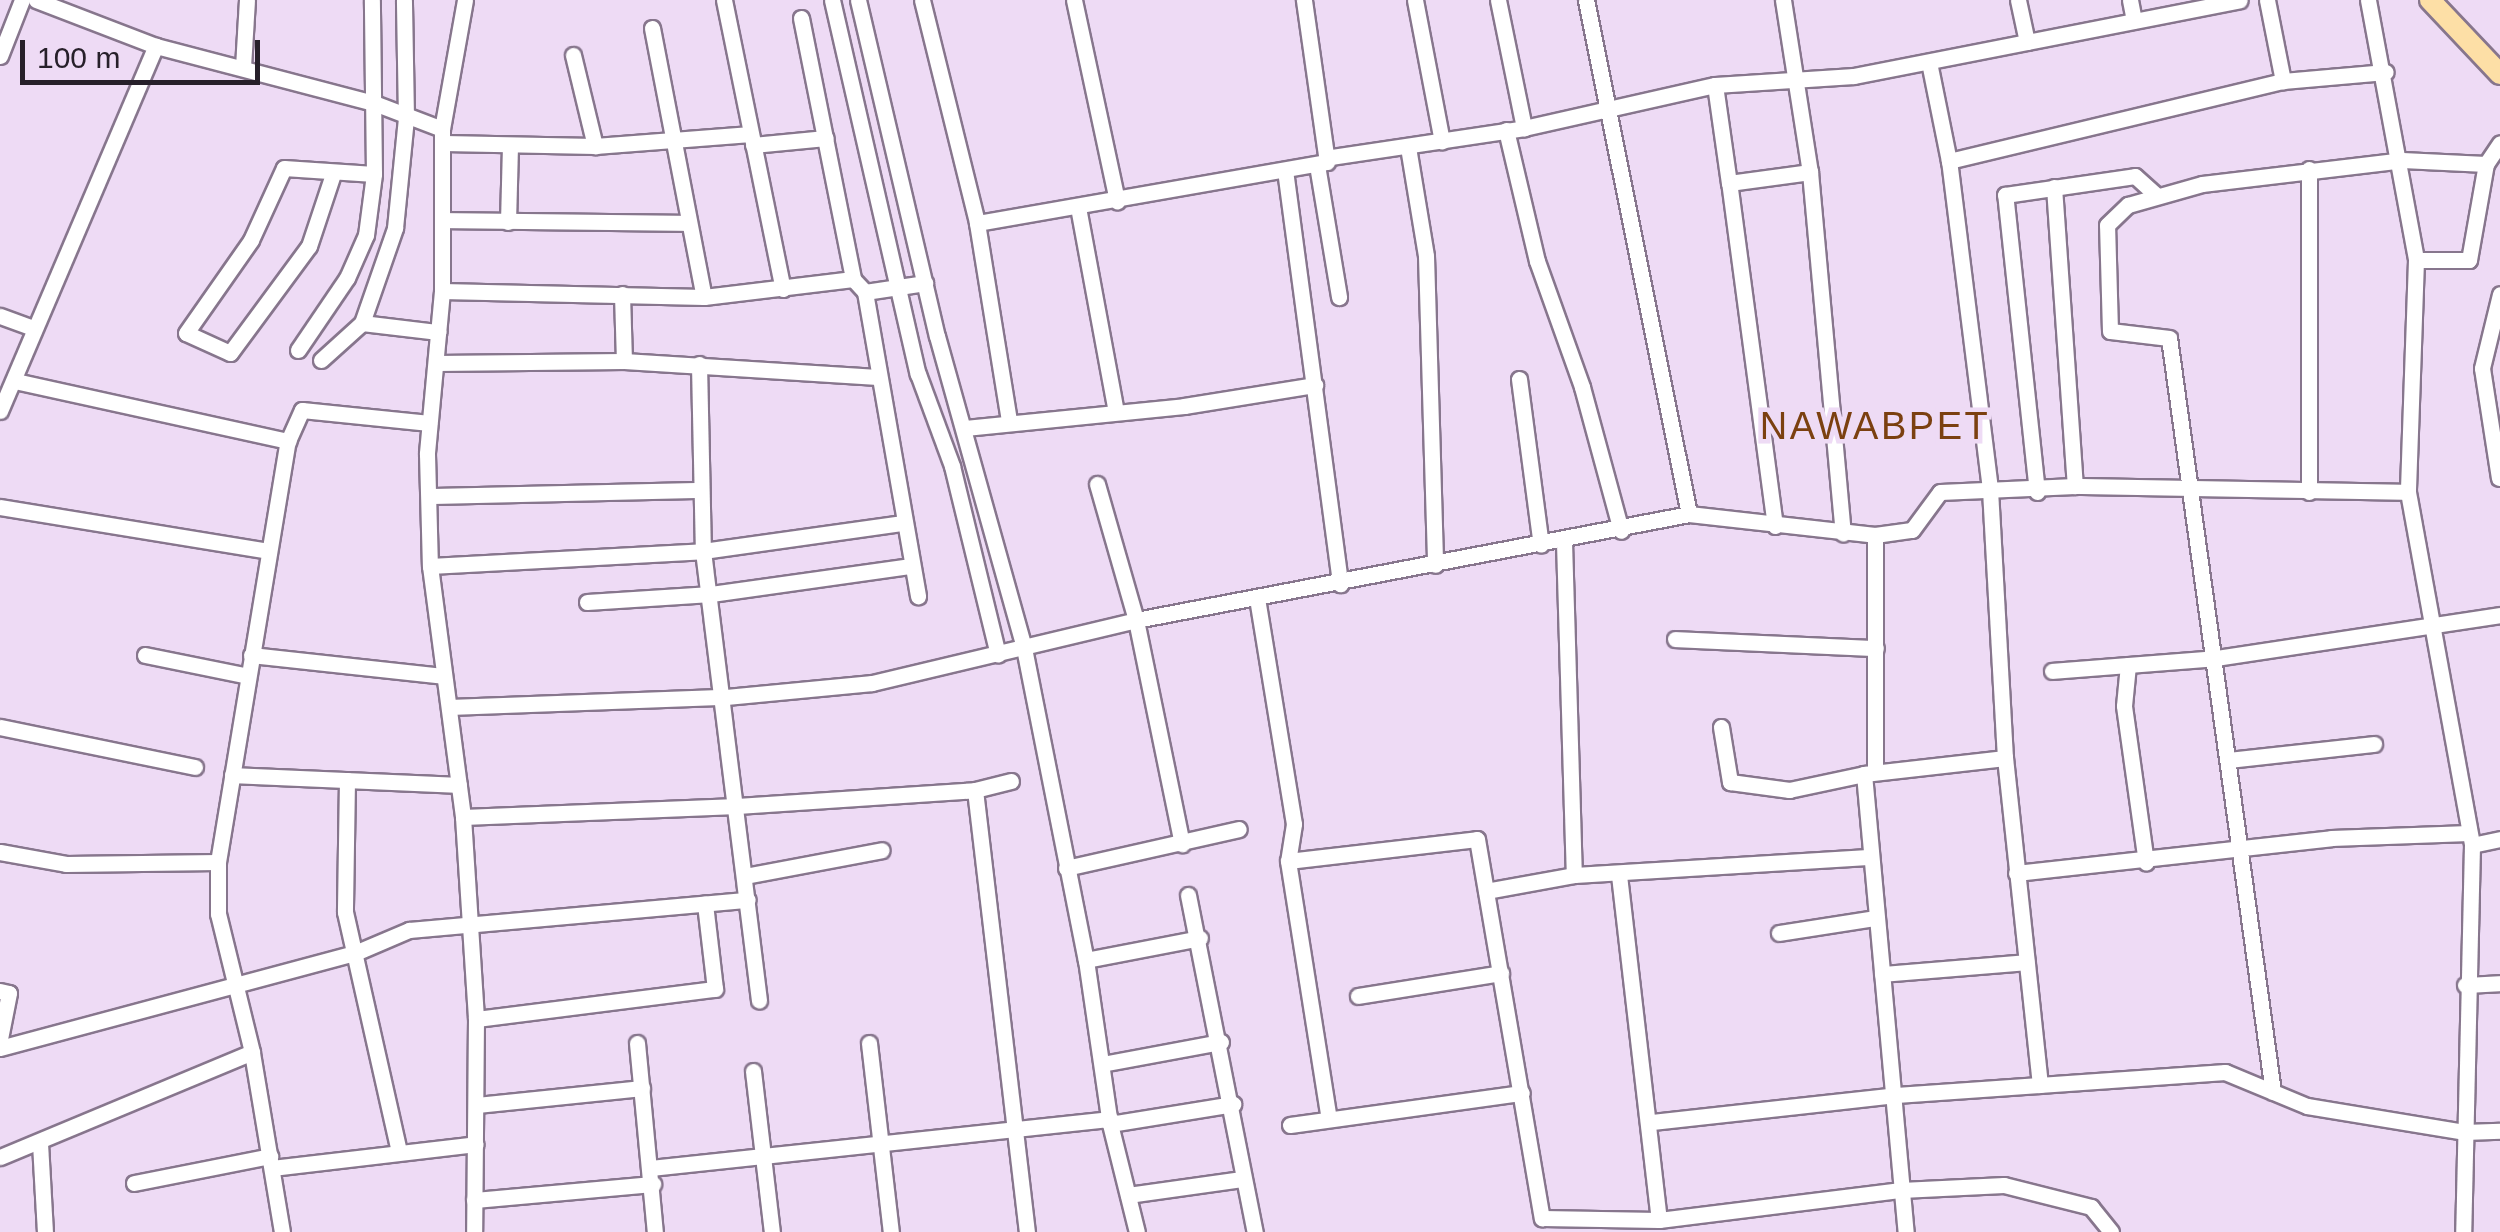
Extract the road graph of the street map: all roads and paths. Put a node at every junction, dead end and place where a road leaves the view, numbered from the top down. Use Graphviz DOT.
graph roads {
  1 [pos="22,0"];
  2 [pos="36,0"];
  3 [pos="247,0"];
  4 [pos="372,0"];
  5 [pos="404,0"];
  6 [pos="464,0"];
  7 [pos="724,0"];
  8 [pos="832,0"];
  9 [pos="858,0"];
  10 [pos="922,0"];
  11 [pos="1074,0"];
  12 [pos="1304,0"];
  13 [pos="1415,0"];
  14 [pos="1498,0"];
  15 [pos="1586,0"];
  16 [pos="1783,0"];
  17 [pos="2018,0"];
  18 [pos="2130,0"];
  19 [pos="2240,0"];
  20 [pos="2267,0"];
  21 [pos="2368,0"];
  22 [pos="2430,0"];
  23 [pos="800,18"];
  24 [pos="2134,21"];
  25 [pos="652,28"];
  26 [pos="2027,42"];
  27 [pos="156,46"];
  28 [pos="0,56"];
  29 [pos="573,56"];
  30 [pos="1928,62"];
  31 [pos="243,66"];
  32 [pos="2386,72"];
  33 [pos="2500,74"];
  34 [pos="2283,81"];
  35 [pos="1798,83"];
  36 [pos="1715,85"];
  37 [pos="374,102"];
  38 [pos="1611,104"];
  39 [pos="406,118"];
  40 [pos="1524,128"];
  41 [pos="1506,130"];
  42 [pos="444,136"];
  43 [pos="826,138"];
  44 [pos="752,140"];
  45 [pos="1442,140"];
  46 [pos="675,142"];
  47 [pos="2500,143"];
  48 [pos="595,146"];
  49 [pos="510,147"];
  50 [pos="1408,147"];
  51 [pos="2402,160"];
  52 [pos="1324,161"];
  53 [pos="1949,161"];
  54 [pos="2486,164"];
  55 [pos="1284,170"];
  56 [pos="2310,170"];
  57 [pos="1810,172"];
  58 [pos="333,174"];
  59 [pos="374,174"];
  60 [pos="1729,182"];
  61 [pos="2054,187"];
  62 [pos="2155,194"];
  63 [pos="1117,201"];
  64 [pos="1078,207"];
  65 [pos="444,220"];
  66 [pos="508,222"];
  67 [pos="690,223"];
  68 [pos="976,223"];
  69 [pos="2416,260"];
  70 [pos="924,283"];
  71 [pos="859,285"];
  72 [pos="897,286"];
  73 [pos="783,289"];
  74 [pos="442,290"];
  75 [pos="622,294"];
  76 [pos="2500,294"];
  77 [pos="704,297"];
  78 [pos="1339,297"];
  79 [pos="0,316"];
  80 [pos="362,322"];
  81 [pos="33,328"];
  82 [pos="438,332"];
  83 [pos="298,350"];
  84 [pos="322,360"];
  85 [pos="624,361"];
  86 [pos="436,363"];
  87 [pos="700,364"];
  88 [pos="877,377"];
  89 [pos="1519,379"];
  90 [pos="14,381"];
  91 [pos="1315,385"];
  92 [pos="0,411"];
  93 [pos="1116,412"];
  94 [pos="1009,420"];
  95 [pos="428,423"];
  96 [pos="965,428"];
  97 [pos="288,441"];
  98 [pos="2498,478"];
  99 [pos="1097,484"];
  100 [pos="2076,486"];
  101 [pos="1990,488"];
  102 [pos="2192,489"];
  103 [pos="699,490"];
  104 [pos="2037,492"];
  105 [pos="2308,492"];
  106 [pos="2408,492"];
  107 [pos="428,496"];
  108 [pos="0,507"];
  109 [pos="1688,514"];
  110 [pos="902,523"];
  111 [pos="1776,526"];
  112 [pos="1621,531"];
  113 [pos="1843,533"];
  114 [pos="1876,536"];
  115 [pos="1564,542"];
  116 [pos="1540,545"];
  117 [pos="268,551"];
  118 [pos="703,551"];
  119 [pos="1435,565"];
  120 [pos="430,566"];
  121 [pos="912,566"];
  122 [pos="1340,584"];
  123 [pos="711,594"];
  124 [pos="918,596"];
  125 [pos="1258,598"];
  126 [pos="587,602"];
  127 [pos="2500,615"];
  128 [pos="1136,620"];
  129 [pos="2434,629"];
  130 [pos="1676,640"];
  131 [pos="1024,648"];
  132 [pos="1876,648"];
  133 [pos="998,654"];
  134 [pos="145,655"];
  135 [pos="251,655"];
  136 [pos="2216,658"];
  137 [pos="2128,665"];
  138 [pos="2052,671"];
  139 [pos="248,676"];
  140 [pos="443,676"];
  141 [pos="726,697"];
  142 [pos="449,708"];
  143 [pos="0,727"];
  144 [pos="1720,727"];
  145 [pos="2374,744"];
  146 [pos="2005,758"];
  147 [pos="2229,760"];
  148 [pos="195,767"];
  149 [pos="1870,773"];
  150 [pos="232,774"];
  151 [pos="347,780"];
  152 [pos="1011,781"];
  153 [pos="459,785"];
  154 [pos="975,790"];
  155 [pos="736,806"];
  156 [pos="463,817"];
  157 [pos="1239,830"];
  158 [pos="2470,839"];
  159 [pos="2500,839"];
  160 [pos="1182,844"];
  161 [pos="2239,848"];
  162 [pos="882,850"];
  163 [pos="0,852"];
  164 [pos="1868,856"];
  165 [pos="1288,861"];
  166 [pos="218,862"];
  167 [pos="2146,862"];
  168 [pos="1066,868"];
  169 [pos="1574,874"];
  170 [pos="1619,874"];
  171 [pos="2016,874"];
  172 [pos="745,876"];
  173 [pos="1486,891"];
  174 [pos="1188,895"];
  175 [pos="748,900"];
  176 [pos="705,904"];
  177 [pos="1875,918"];
  178 [pos="466,926"];
  179 [pos="1778,933"];
  180 [pos="1200,938"];
  181 [pos="355,954"];
  182 [pos="1086,960"];
  183 [pos="2026,962"];
  184 [pos="1500,973"];
  185 [pos="1882,974"];
  186 [pos="234,981"];
  187 [pos="2500,982"];
  188 [pos="2466,985"];
  189 [pos="0,991"];
  190 [pos="1358,996"];
  191 [pos="759,1001"];
  192 [pos="476,1019"];
  193 [pos="0,1039"];
  194 [pos="1221,1042"];
  195 [pos="637,1043"];
  196 [pos="869,1043"];
  197 [pos="0,1048"];
  198 [pos="252,1052"];
  199 [pos="1102,1064"];
  200 [pos="753,1071"];
  201 [pos="2040,1085"];
  202 [pos="642,1088"];
  203 [pos="2273,1092"];
  204 [pos="1522,1093"];
  205 [pos="1896,1095"];
  206 [pos="1232,1104"];
  207 [pos="477,1105"];
  208 [pos="1329,1119"];
  209 [pos="1110,1122"];
  210 [pos="1652,1122"];
  211 [pos="1290,1125"];
  212 [pos="1018,1128"];
  213 [pos="2500,1131"];
  214 [pos="2464,1132"];
  215 [pos="40,1143"];
  216 [pos="476,1144"];
  217 [pos="884,1144"];
  218 [pos="399,1152"];
  219 [pos="0,1156"];
  220 [pos="762,1160"];
  221 [pos="270,1162"];
  222 [pos="652,1176"];
  223 [pos="1242,1178"];
  224 [pos="134,1183"];
  225 [pos="1902,1190"];
  226 [pos="1128,1196"];
  227 [pos="474,1200"];
  228 [pos="1659,1220"];
  229 [pos="45,1232"];
  230 [pos="282,1232"];
  231 [pos="474,1232"];
  232 [pos="656,1232"];
  233 [pos="772,1232"];
  234 [pos="891,1232"];
  235 [pos="1027,1232"];
  236 [pos="1137,1232"];
  237 [pos="1255,1232"];
  238 [pos="1906,1232"];
  239 [pos="2110,1232"];
  240 [pos="2463,1232"];
  1 -- 28 [label="street"];
  2 -- 27 [label="street"];
  3 -- 31 [label="street"];
  4 -- 37 [label="street"];
  5 -- 39 [label="street"];
  6 -- 42 [label="street"];
  7 -- 44 [label="street"];
  8 -- 72 [label="street"];
  9 -- 70 [label="street"];
  10 -- 68 [label="street"];
  11 -- 63 [label="street"];
  12 -- 52 [label="street"];
  13 -- 45 [label="street"];
  14 -- 40 [label="street"];
  15 -- 38 [label="street"];
  16 -- 35 [label="street"];
  17 -- 26 [label="street"];
  18 -- 24 [label="street"];
  19 -- 24 [label="street"];
  20 -- 34 [label="street"];
  21 -- 32 [label="street"];
  22 -- 33 [label="main road"];
  23 -- 43 [label="street"];
  24 -- 26 [label="street"];
  25 -- 46 [label="street"];
  26 -- 30 [label="street"];
  27 -- 31 [label="street"];
  27 -- 81 [label="street"];
  29 -- 48 [label="street"];
  30 -- 35 [label="street"];
  30 -- 53 [label="street"];
  31 -- 37 [label="street"];
  32 -- 34 [label="street"];
  32 -- 51 [label="street"];
  34 -- 53 [label="street"];
  35 -- 36 [label="street"];
  35 -- 57 [label="street"];
  36 -- 38 [label="street"];
  36 -- 60 [label="street"];
  37 -- 39 [label="street"];
  37 -- 59 [label="street"];
  38 -- 40 [label="street"];
  38 -- 109 [label="street"];
  39 -- 42 [label="street"];
  39 -- 80 [label="street"];
  40 -- 41 [label="street"];
  41 -- 45 [label="street"];
  41 -- 112 [label="street"];
  42 -- 49 [label="street"];
  42 -- 65 [label="street"];
  43 -- 44 [label="street"];
  43 -- 71 [label="street"];
  44 -- 46 [label="street"];
  44 -- 73 [label="street"];
  45 -- 50 [label="street"];
  46 -- 48 [label="street"];
  46 -- 67 [label="street"];
  47 -- 54 [label="street"];
  48 -- 49 [label="street"];
  49 -- 66 [label="street"];
  50 -- 52 [label="street"];
  50 -- 119 [label="street"];
  51 -- 54 [label="street"];
  51 -- 56 [label="street"];
  51 -- 69 [label="street"];
  52 -- 55 [label="street"];
  52 -- 78 [label="street"];
  53 -- 101 [label="street"];
  54 -- 69 [label="street"];
  55 -- 63 [label="street"];
  55 -- 91 [label="street"];
  56 -- 62 [label="street"];
  56 -- 105 [label="street"];
  57 -- 60 [label="street"];
  57 -- 113 [label="street"];
  58 -- 58 [label="street"];
  58 -- 59 [label="street"];
  59 -- 83 [label="street"];
  60 -- 111 [label="street"];
  61 -- 62 [label="street"];
  61 -- 100 [label="street"];
  61 -- 104 [label="street"];
  62 -- 102 [label="street"];
  63 -- 64 [label="street"];
  64 -- 68 [label="street"];
  64 -- 93 [label="street"];
  65 -- 66 [label="street"];
  65 -- 74 [label="street"];
  66 -- 67 [label="street"];
  67 -- 77 [label="street"];
  68 -- 94 [label="street"];
  69 -- 106 [label="street"];
  70 -- 72 [label="street"];
  70 -- 96 [label="street"];
  71 -- 72 [label="street"];
  71 -- 73 [label="street"];
  71 -- 88 [label="street"];
  72 -- 133 [label="street"];
  73 -- 77 [label="street"];
  74 -- 75 [label="street"];
  74 -- 82 [label="street"];
  75 -- 77 [label="street"];
  75 -- 85 [label="street"];
  76 -- 98 [label="street"];
  79 -- 81 [label="street"];
  80 -- 82 [label="street"];
  80 -- 84 [label="street"];
  81 -- 90 [label="street"];
  82 -- 86 [label="street"];
  85 -- 86 [label="street"];
  85 -- 87 [label="street"];
  86 -- 95 [label="street"];
  87 -- 88 [label="street"];
  87 -- 103 [label="street"];
  88 -- 110 [label="street"];
  89 -- 116 [label="street"];
  90 -- 92 [label="street"];
  90 -- 97 [label="street"];
  91 -- 93 [label="street"];
  91 -- 122 [label="street"];
  93 -- 94 [label="street"];
  94 -- 96 [label="street"];
  95 -- 97 [label="street"];
  95 -- 107 [label="street"];
  96 -- 131 [label="street"];
  97 -- 117 [label="street"];
  99 -- 128 [label="street"];
  100 -- 102 [label="street"];
  100 -- 104 [label="street"];
  101 -- 104 [label="street"];
  101 -- 114 [label="street"];
  101 -- 146 [label="street"];
  102 -- 105 [label="street"];
  102 -- 136 [label="street"];
  103 -- 107 [label="street"];
  103 -- 118 [label="street"];
  105 -- 106 [label="street"];
  106 -- 129 [label="street"];
  107 -- 120 [label="street"];
  108 -- 117 [label="street"];
  109 -- 111 [label="street"];
  109 -- 112 [label="street"];
  110 -- 118 [label="street"];
  110 -- 121 [label="street"];
  111 -- 113 [label="street"];
  112 -- 115 [label="street"];
  113 -- 114 [label="street"];
  114 -- 132 [label="street"];
  115 -- 116 [label="street"];
  115 -- 169 [label="street"];
  116 -- 119 [label="street"];
  117 -- 135 [label="street"];
  118 -- 120 [label="street"];
  118 -- 123 [label="street"];
  119 -- 122 [label="street"];
  120 -- 140 [label="street"];
  121 -- 123 [label="street"];
  121 -- 124 [label="street"];
  122 -- 125 [label="street"];
  123 -- 126 [label="street"];
  123 -- 141 [label="street"];
  125 -- 128 [label="street"];
  125 -- 165 [label="street"];
  127 -- 129 [label="street"];
  128 -- 131 [label="street"];
  128 -- 160 [label="street"];
  129 -- 136 [label="street"];
  129 -- 158 [label="street"];
  130 -- 132 [label="street"];
  131 -- 133 [label="street"];
  131 -- 168 [label="street"];
  132 -- 149 [label="street"];
  133 -- 141 [label="street"];
  134 -- 139 [label="street"];
  135 -- 139 [label="street"];
  135 -- 140 [label="street"];
  136 -- 137 [label="street"];
  136 -- 147 [label="street"];
  137 -- 138 [label="street"];
  137 -- 167 [label="street"];
  139 -- 150 [label="street"];
  140 -- 142 [label="street"];
  141 -- 142 [label="street"];
  141 -- 155 [label="street"];
  142 -- 153 [label="street"];
  143 -- 148 [label="street"];
  144 -- 149 [label="street"];
  145 -- 147 [label="street"];
  146 -- 149 [label="street"];
  146 -- 171 [label="street"];
  147 -- 161 [label="street"];
  149 -- 164 [label="street"];
  150 -- 151 [label="street"];
  150 -- 166 [label="street"];
  151 -- 153 [label="street"];
  151 -- 181 [label="street"];
  152 -- 154 [label="street"];
  153 -- 156 [label="street"];
  154 -- 155 [label="street"];
  154 -- 212 [label="street"];
  155 -- 156 [label="street"];
  155 -- 172 [label="street"];
  156 -- 178 [label="street"];
  157 -- 160 [label="street"];
  158 -- 159 [label="street"];
  158 -- 161 [label="street"];
  158 -- 188 [label="street"];
  160 -- 168 [label="street"];
  161 -- 167 [label="street"];
  161 -- 203 [label="street"];
  162 -- 172 [label="street"];
  163 -- 166 [label="street"];
  164 -- 170 [label="street"];
  164 -- 177 [label="street"];
  165 -- 173 [label="street"];
  165 -- 208 [label="street"];
  166 -- 186 [label="street"];
  167 -- 171 [label="street"];
  168 -- 182 [label="street"];
  169 -- 170 [label="street"];
  169 -- 173 [label="street"];
  170 -- 210 [label="street"];
  171 -- 183 [label="street"];
  172 -- 175 [label="street"];
  173 -- 184 [label="street"];
  174 -- 180 [label="street"];
  175 -- 176 [label="street"];
  175 -- 191 [label="street"];
  176 -- 178 [label="street"];
  176 -- 192 [label="street"];
  177 -- 179 [label="street"];
  177 -- 185 [label="street"];
  178 -- 181 [label="street"];
  178 -- 192 [label="street"];
  180 -- 182 [label="street"];
  180 -- 194 [label="street"];
  181 -- 186 [label="street"];
  181 -- 218 [label="street"];
  182 -- 199 [label="street"];
  183 -- 185 [label="street"];
  183 -- 201 [label="street"];
  184 -- 190 [label="street"];
  184 -- 204 [label="street"];
  185 -- 205 [label="street"];
  186 -- 197 [label="street"];
  186 -- 198 [label="street"];
  187 -- 188 [label="street"];
  188 -- 214 [label="street"];
  189 -- 193 [label="street"];
  192 -- 207 [label="street"];
  194 -- 199 [label="street"];
  194 -- 206 [label="street"];
  195 -- 202 [label="street"];
  196 -- 217 [label="street"];
  198 -- 215 [label="street"];
  198 -- 221 [label="street"];
  199 -- 209 [label="street"];
  200 -- 220 [label="street"];
  201 -- 203 [label="street"];
  201 -- 205 [label="street"];
  202 -- 207 [label="street"];
  202 -- 222 [label="street"];
  203 -- 214 [label="street"];
  204 -- 208 [label="street"];
  204 -- 228 [label="street"];
  205 -- 210 [label="street"];
  205 -- 225 [label="street"];
  206 -- 209 [label="street"];
  206 -- 223 [label="street"];
  207 -- 216 [label="street"];
  208 -- 211 [label="street"];
  209 -- 212 [label="street"];
  209 -- 226 [label="street"];
  210 -- 228 [label="street"];
  212 -- 217 [label="street"];
  212 -- 235 [label="street"];
  213 -- 214 [label="street"];
  214 -- 240 [label="street"];
  215 -- 219 [label="street"];
  215 -- 229 [label="street"];
  216 -- 218 [label="street"];
  216 -- 227 [label="street"];
  217 -- 220 [label="street"];
  217 -- 234 [label="street"];
  218 -- 221 [label="street"];
  220 -- 222 [label="street"];
  220 -- 233 [label="street"];
  221 -- 224 [label="street"];
  221 -- 230 [label="street"];
  222 -- 227 [label="street"];
  222 -- 232 [label="street"];
  223 -- 226 [label="street"];
  223 -- 237 [label="street"];
  225 -- 228 [label="street"];
  225 -- 238 [label="street"];
  225 -- 239 [label="street"];
  226 -- 236 [label="street"];
  227 -- 231 [label="street"];
}
